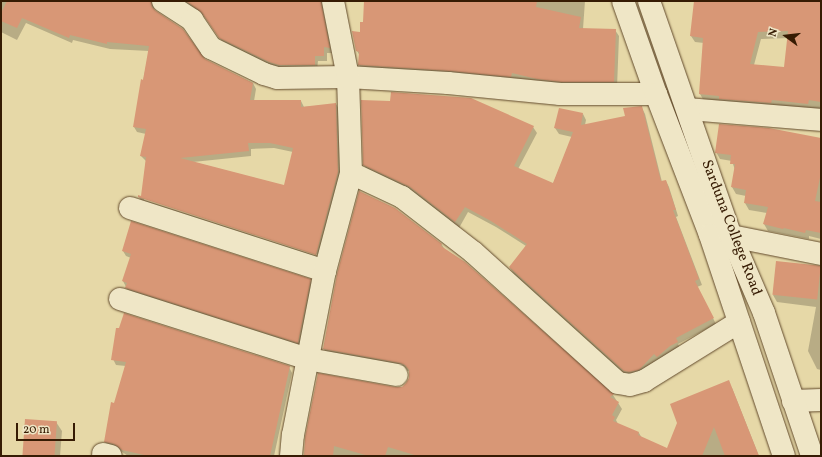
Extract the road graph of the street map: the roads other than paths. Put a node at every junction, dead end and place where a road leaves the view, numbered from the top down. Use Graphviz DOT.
graph roads {
  1 [pos="163,1"];
  2 [pos="333,1"];
  3 [pos="623,1"];
  4 [pos="649,1"];
  5 [pos="348,77"];
  6 [pos="656,94"];
  7 [pos="688,109"];
  8 [pos="821,120"];
  9 [pos="351,173"];
  10 [pos="130,208"];
  11 [pos="710,235"];
  12 [pos="732,236"];
  13 [pos="821,254"];
  14 [pos="325,271"];
  15 [pos="120,299"];
  16 [pos="739,322"];
  17 [pos="308,359"];
  18 [pos="397,375"];
  19 [pos="821,400"];
  20 [pos="793,401"];
  21 [pos="291,456"];
  22 [pos="784,456"];
  23 [pos="812,456"];
  1 -- 5 [label="street"];
  2 -- 5 [label="street"];
  3 -- 6 [label="street, Sarduna College Road"];
  4 -- 7 [label="street, Sarduna College Road"];
  5 -- 6 [label="street"];
  5 -- 9 [label="street"];
  6 -- 11 [label="street, Sarduna College Road"];
  7 -- 8 [label="street"];
  7 -- 12 [label="street, Sarduna College Road"];
  9 -- 14 [label="street"];
  9 -- 16 [label="street"];
  10 -- 14 [label="street"];
  11 -- 12 [label="street"];
  11 -- 16 [label="street, Sarduna College Road"];
  12 -- 13 [label="street"];
  12 -- 20 [label="street, Sarduna College Road"];
  14 -- 17 [label="street"];
  15 -- 17 [label="street"];
  16 -- 22 [label="street, Sarduna College Road"];
  17 -- 18 [label="street"];
  17 -- 21 [label="street"];
  19 -- 20 [label="street"];
  20 -- 23 [label="street, Sarduna College Road"];
}
